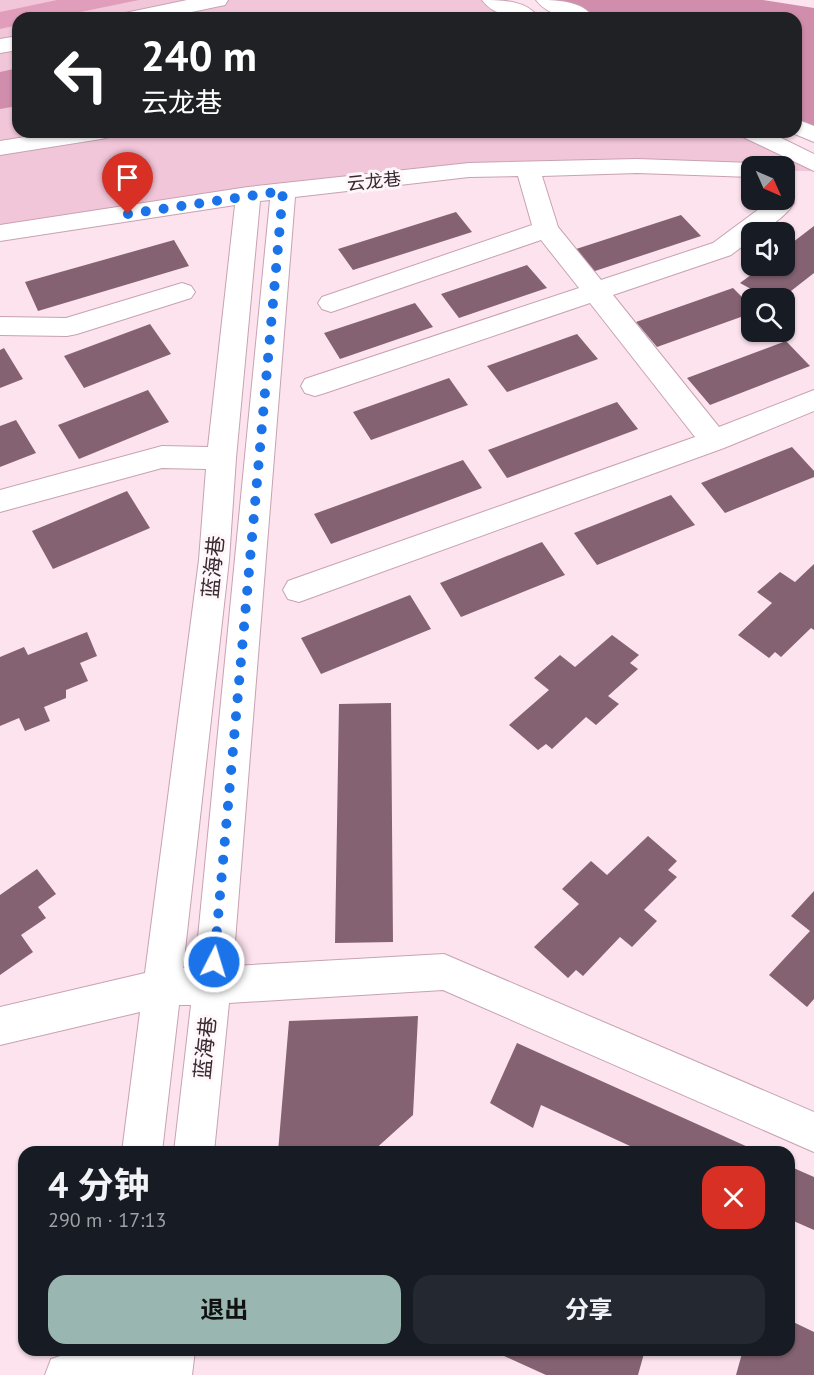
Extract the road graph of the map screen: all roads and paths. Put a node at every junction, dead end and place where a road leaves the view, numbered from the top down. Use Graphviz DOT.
graph roads {
  1 [pos="217,0"];
  2 [pos="493,0"];
  3 [pos="547,0"];
  4 [pos="161,12"];
  5 [pos="516,12"];
  6 [pos="570,12"];
  7 [pos="63,138"];
  8 [pos="743,138"];
  9 [pos="763,138"];
  10 [pos="0,148"];
  11 [pos="814,164"];
  12 [pos="528,169"];
  13 [pos="704,169"];
  14 [pos="741,170"];
  15 [pos="795,171"];
  16 [pos="814,171"];
  17 [pos="283,191"];
  18 [pos="248,195"];
  19 [pos="772,210"];
  20 [pos="546,229"];
  21 [pos="0,233"];
  22 [pos="595,291"];
  23 [pos="182,292"];
  24 [pos="331,303"];
  25 [pos="0,326"];
  26 [pos="315,386"];
  27 [pos="814,400"];
  28 [pos="714,441"];
  29 [pos="221,458"];
  30 [pos="0,501"];
  31 [pos="299,590"];
  32 [pos="212,985"];
  33 [pos="161,988"];
  34 [pos="0,1026"];
  35 [pos="814,1132"];
  36 [pos="143,1146"];
  37 [pos="195,1146"];
  38 [pos="172,1356"];
  39 [pos="118,1357"];
  40 [pos="67,1375"];
  41 [pos="158,1375"];
  42 [pos="170,1375"];
  1 -- 4 [label="street"];
  2 -- 5 [label="street"];
  3 -- 6 [label="street"];
  7 -- 10 [label="street"];
  8 -- 13 [label="street"];
  9 -- 11 [label="street"];
  12 -- 13 [label="street, 云龙巷"];
  12 -- 17 [label="street, 云龙巷"];
  12 -- 20 [label="street"];
  13 -- 14 [label="street, 云龙巷"];
  15 -- 16 [label="street"];
  17 -- 18 [label="street, 云龙巷"];
  17 -- 32 [label="street, 蓝海巷"];
  18 -- 21 [label="street, 云龙巷"];
  18 -- 29 [label="street, 蓝海巷"];
  19 -- 22 [label="street"];
  20 -- 22 [label="street"];
  20 -- 24 [label="street"];
  22 -- 26 [label="street"];
  22 -- 28 [label="street"];
  23 -- 25 [label="street"];
  27 -- 28 [label="street"];
  28 -- 31 [label="street"];
  29 -- 30 [label="street"];
  29 -- 33 [label="street, 蓝海巷"];
  32 -- 33 [label="street"];
  32 -- 35 [label="street"];
  32 -- 37 [label="street, 蓝海巷"];
  33 -- 34 [label="street"];
  33 -- 36 [label="street, 蓝海巷"];
  38 -- 42 [label="street"];
  39 -- 40 [label="street"];
  39 -- 41 [label="street"];
}
